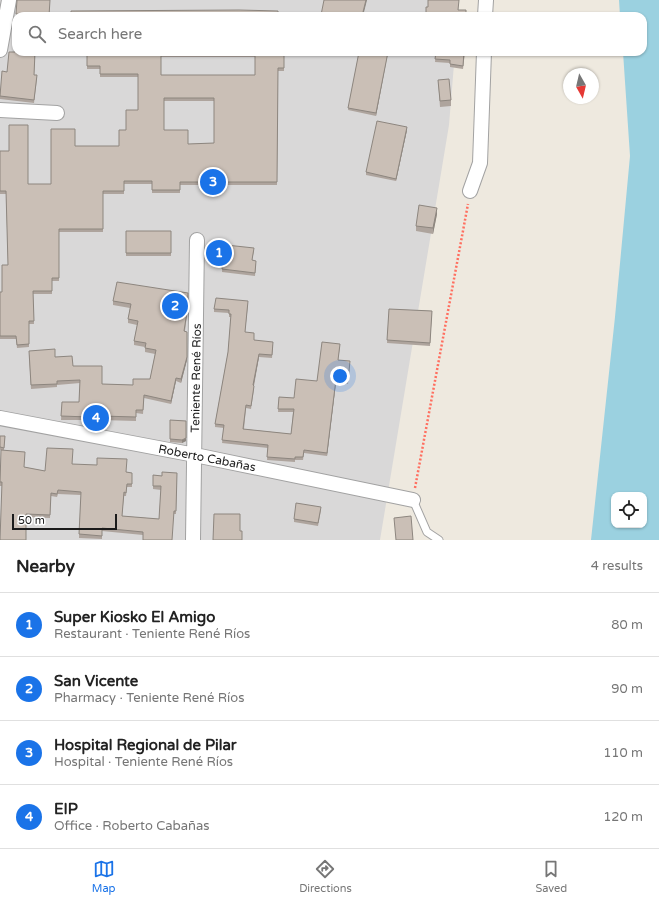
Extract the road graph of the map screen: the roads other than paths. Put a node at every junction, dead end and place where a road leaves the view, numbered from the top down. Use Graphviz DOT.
graph roads {
  1 [pos="9,0"];
  2 [pos="486,0"];
  3 [pos="485,12"];
  4 [pos="0,50"];
  5 [pos="484,56"];
  6 [pos="0,110"];
  7 [pos="57,113"];
  8 [pos="470,191"];
  9 [pos="198,240"];
  10 [pos="0,418"];
  11 [pos="195,455"];
  12 [pos="413,500"];
  13 [pos="193,540"];
  14 [pos="439,540"];
  1 -- 4 [label="street"];
  2 -- 3 [label="street"];
  5 -- 8 [label="street"];
  6 -- 7 [label="street"];
  9 -- 11 [label="street, Teniente René Ríos"];
  10 -- 11 [label="street, Roberto Cabañas"];
  11 -- 12 [label="street, Roberto Cabañas"];
  11 -- 13 [label="street, Teniente René Ríos"];
  12 -- 14 [label="lane"];
}
